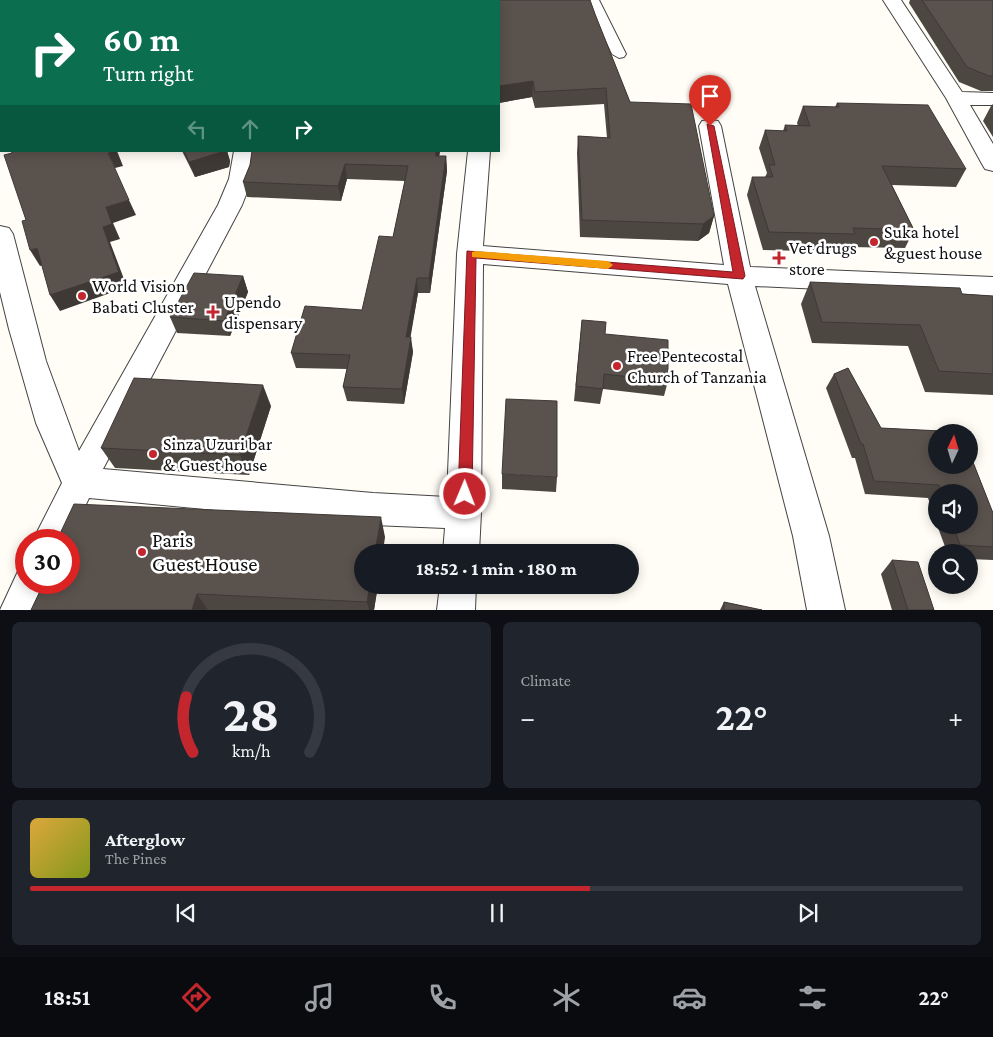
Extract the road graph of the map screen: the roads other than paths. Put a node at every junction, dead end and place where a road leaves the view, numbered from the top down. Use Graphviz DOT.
graph roads {
  1 [pos="593,0"];
  2 [pos="892,0"];
  3 [pos="619,54"];
  4 [pos="956,98"];
  5 [pos="993,99"];
  6 [pos="710,126"];
  7 [pos="245,152"];
  8 [pos="479,152"];
  9 [pos="993,164"];
  10 [pos="0,234"];
  11 [pos="470,254"];
  12 [pos="740,276"];
  13 [pos="993,287"];
  14 [pos="78,482"];
  15 [pos="464,514"];
  16 [pos="56,529"];
  17 [pos="462,544"];
  18 [pos="26,594"];
  19 [pos="457,594"];
  20 [pos="19,610"];
  21 [pos="456,610"];
  22 [pos="826,610"];
  1 -- 3 [label="lane"];
  2 -- 4 [label="street"];
  4 -- 5 [label="street"];
  4 -- 9 [label="street"];
  6 -- 12 [label="street"];
  7 -- 14 [label="street"];
  8 -- 11 [label="street"];
  10 -- 14 [label="street"];
  11 -- 12 [label="street"];
  11 -- 15 [label="street"];
  12 -- 13 [label="street"];
  12 -- 22 [label="street"];
  14 -- 15 [label="street"];
  14 -- 16 [label="street"];
  15 -- 17 [label="street"];
  18 -- 20 [label="street"];
  19 -- 21 [label="street"];
}
